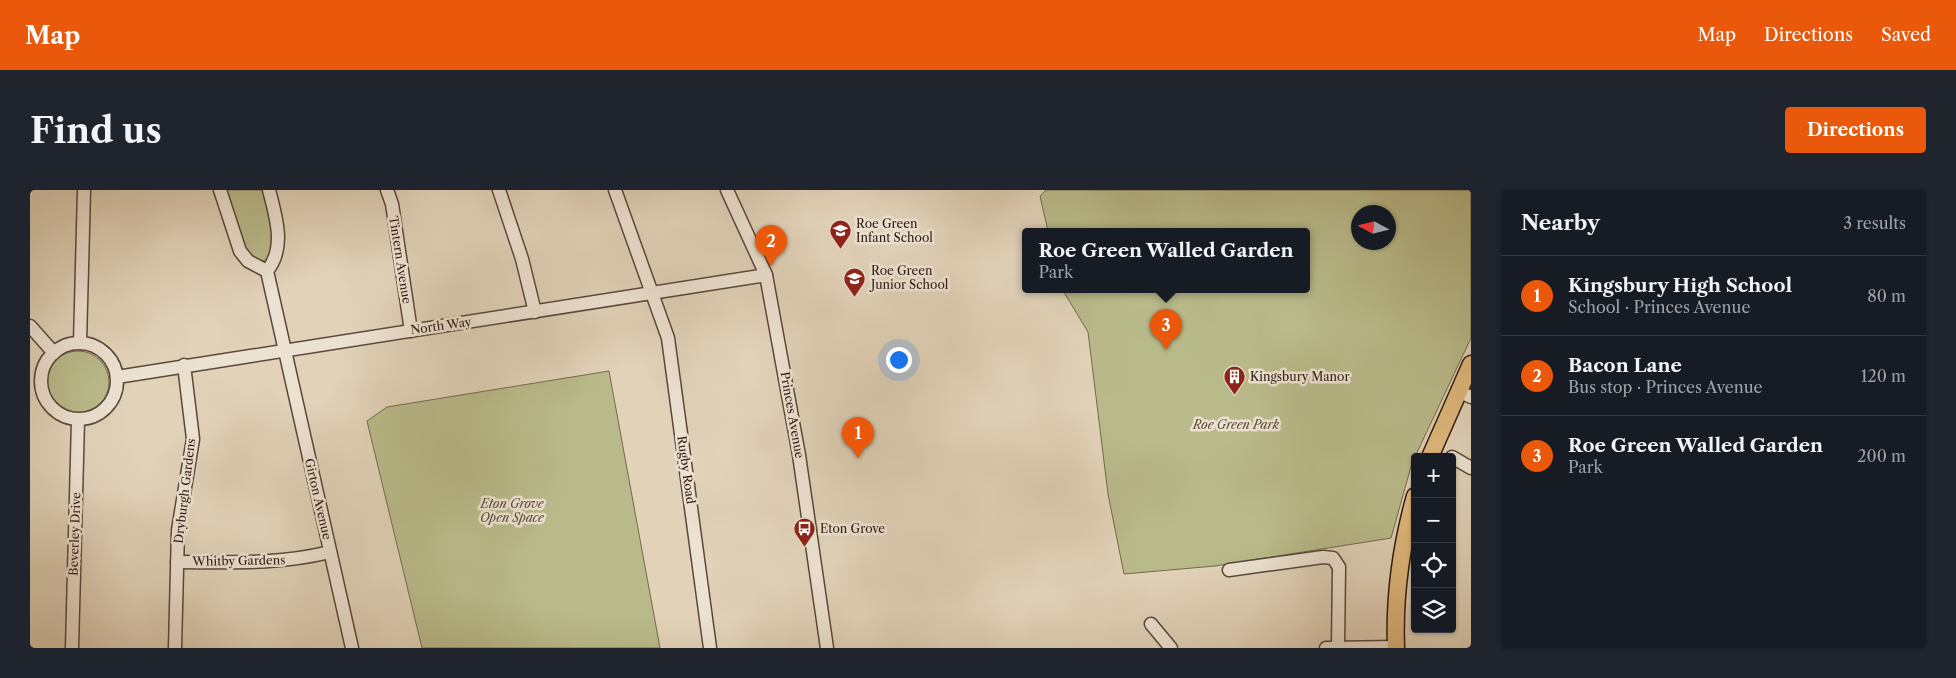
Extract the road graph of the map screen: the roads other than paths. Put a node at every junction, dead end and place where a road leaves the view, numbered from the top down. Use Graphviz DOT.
graph roads {
  1 [pos="84,190"];
  2 [pos="220,190"];
  3 [pos="269,190"];
  4 [pos="387,190"];
  5 [pos="499,190"];
  6 [pos="615,190"];
  7 [pos="727,190"];
  8 [pos="267,271"];
  9 [pos="766,275"];
  10 [pos="653,294"];
  11 [pos="534,312"];
  12 [pos="30,326"];
  13 [pos="411,331"];
  14 [pos="80,343"];
  15 [pos="285,350"];
  16 [pos="54,353"];
  17 [pos="1471,364"];
  18 [pos="184,365"];
  19 [pos="117,376"];
  20 [pos="36,388"];
  21 [pos="1464,394"];
  22 [pos="78,420"];
  23 [pos="1432,452"];
  24 [pos="1456,459"];
  25 [pos="1471,468"];
  26 [pos="1415,498"];
  27 [pos="330,552"];
  28 [pos="177,562"];
  29 [pos="1229,570"];
  30 [pos="1151,624"];
  31 [pos="1332,647"];
  32 [pos="1396,647"];
  33 [pos="72,648"];
  34 [pos="176,648"];
  35 [pos="352,648"];
  36 [pos="710,648"];
  37 [pos="827,648"];
  38 [pos="1171,648"];
  1 -- 14 [label="street"];
  2 -- 8 [label="street"];
  3 -- 8 [label="street"];
  4 -- 13 [label="street, Tintern Avenue"];
  5 -- 11 [label="street"];
  6 -- 10 [label="street, Rugby Road"];
  7 -- 9 [label="street, Princes Avenue"];
  8 -- 15 [label="street, Girton Avenue"];
  9 -- 10 [label="street, North Way"];
  9 -- 37 [label="street, Princes Avenue"];
  10 -- 11 [label="street, North Way"];
  10 -- 36 [label="street, Rugby Road"];
  11 -- 13 [label="street, North Way"];
  12 -- 16 [label="street"];
  13 -- 15 [label="street, North Way"];
  14 -- 16 [label="street"];
  14 -- 19 [label="street"];
  15 -- 18 [label="street, North Way"];
  15 -- 27 [label="street, Girton Avenue"];
  16 -- 20 [label="street"];
  17 -- 21 [label="main road"];
  18 -- 19 [label="street, North Way"];
  18 -- 28 [label="street, Dryburgh Gardens"];
  19 -- 22 [label="street"];
  20 -- 22 [label="street"];
  21 -- 23 [label="main road"];
  22 -- 33 [label="street, Beverley Drive"];
  24 -- 25 [label="street"];
  26 -- 32 [label="main road"];
  27 -- 28 [label="street, Whitby Gardens"];
  27 -- 35 [label="street, Girton Avenue"];
  28 -- 34 [label="street, Dryburgh Gardens"];
  29 -- 31 [label="street"];
  30 -- 38 [label="street"];
  31 -- 32 [label="street"];
}
